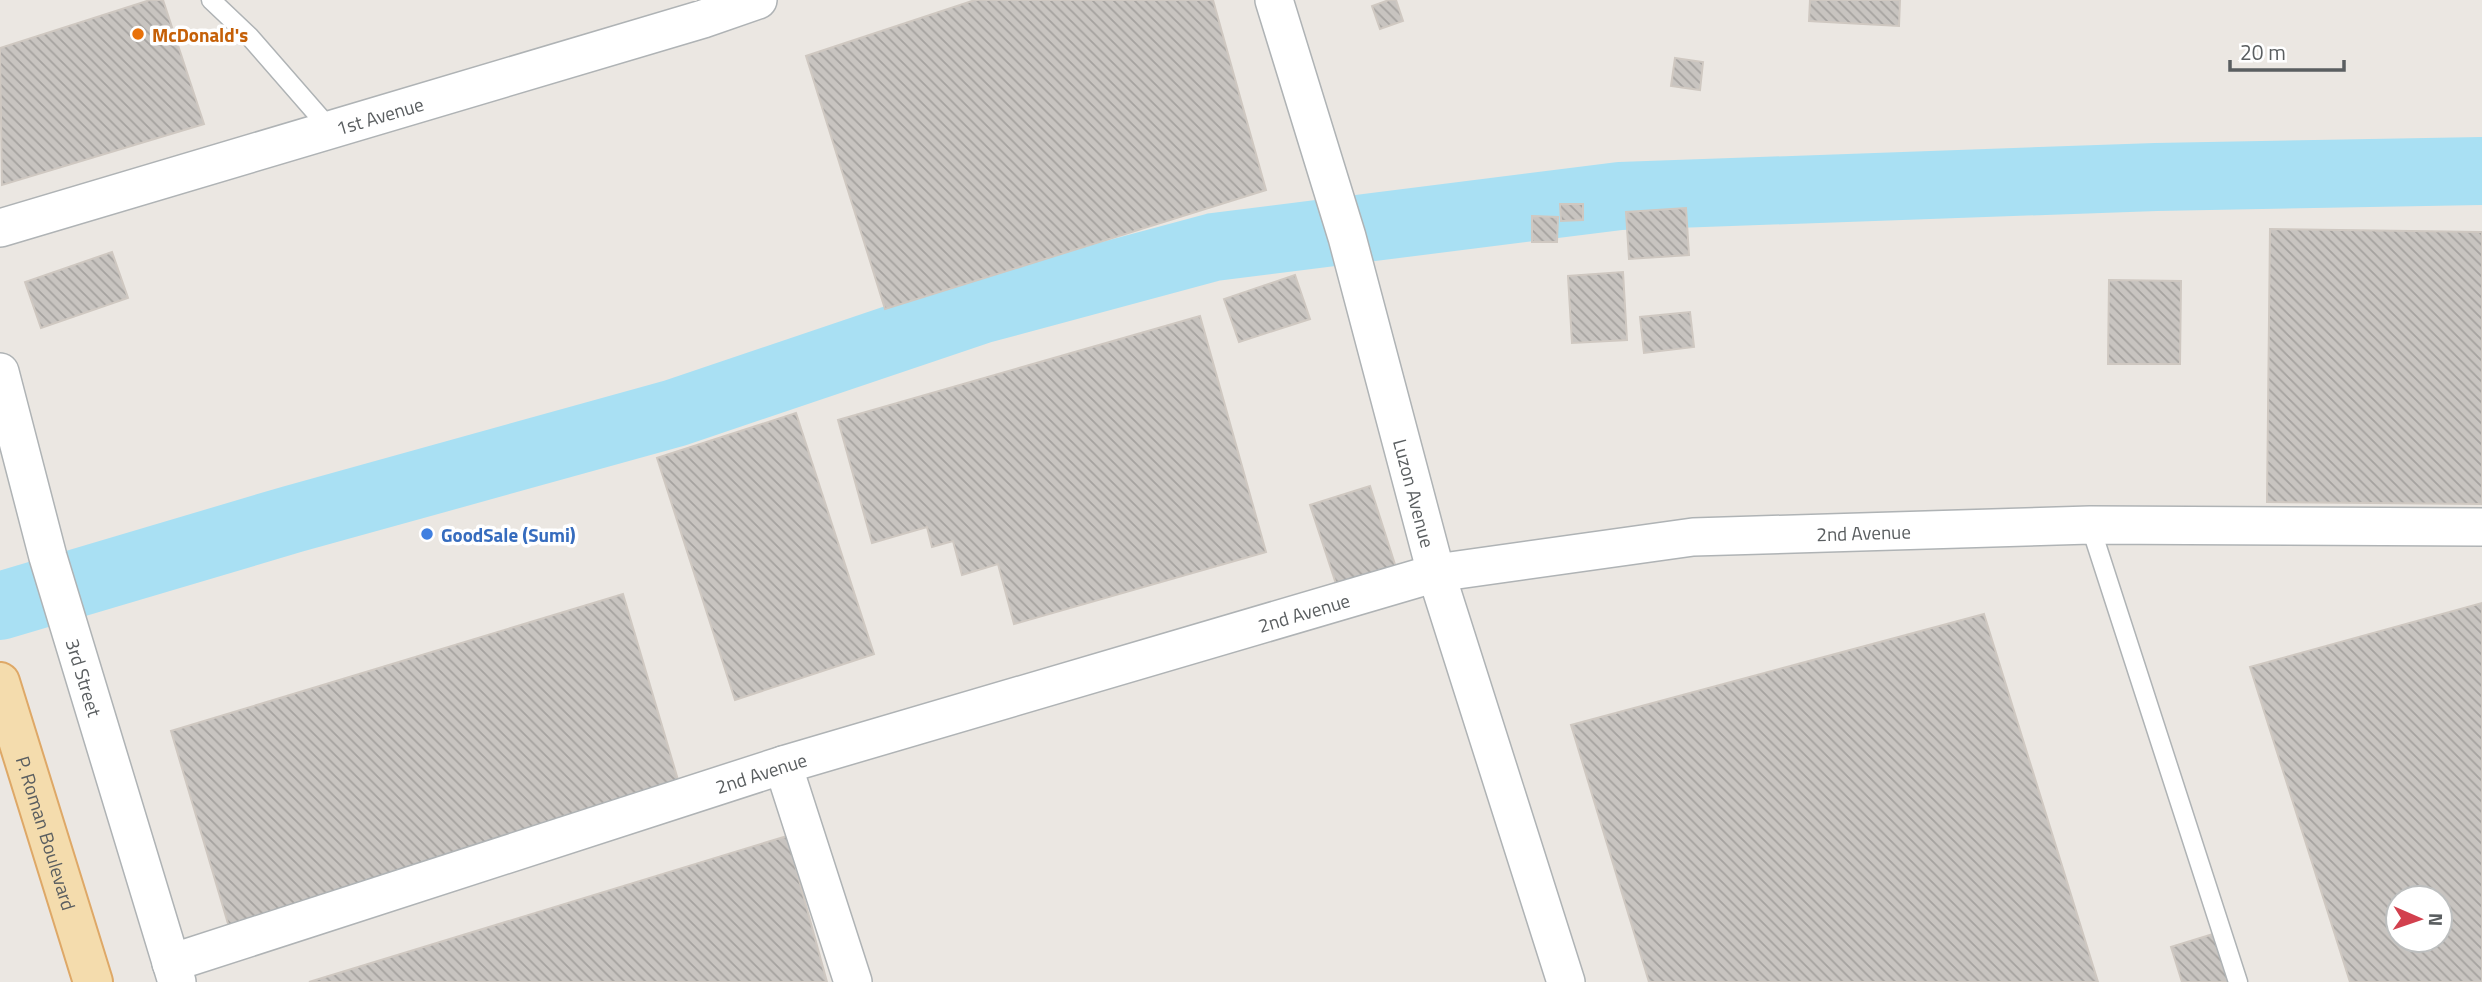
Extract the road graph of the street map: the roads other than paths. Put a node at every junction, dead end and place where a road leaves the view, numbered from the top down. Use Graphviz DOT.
graph roads {
  1 [pos="211,0"];
  2 [pos="758,0"];
  3 [pos="1274,0"];
  4 [pos="331,130"];
  5 [pos="0,228"];
  6 [pos="0,372"];
  7 [pos="2090,525"];
  8 [pos="2482,527"];
  9 [pos="1436,573"];
  10 [pos="0,682"];
  11 [pos="783,765"];
  12 [pos="174,973"];
  13 [pos="93,982"];
  14 [pos="853,982"];
  15 [pos="1566,982"];
  16 [pos="2238,982"];
  1 -- 4 [label="lane"];
  2 -- 4 [label="street, 1st Avenue"];
  3 -- 9 [label="street, Luzon Avenue"];
  4 -- 5 [label="street, 1st Avenue"];
  6 -- 12 [label="street, 3rd Street"];
  7 -- 8 [label="street, 2nd Avenue"];
  7 -- 9 [label="street, 2nd Avenue"];
  7 -- 16 [label="lane"];
  9 -- 11 [label="street, 2nd Avenue"];
  9 -- 15 [label="street, Luzon Avenue"];
  10 -- 13 [label="main road, P. Roman Boulevard"];
  11 -- 12 [label="street, 2nd Avenue"];
  11 -- 14 [label="street"];
}
